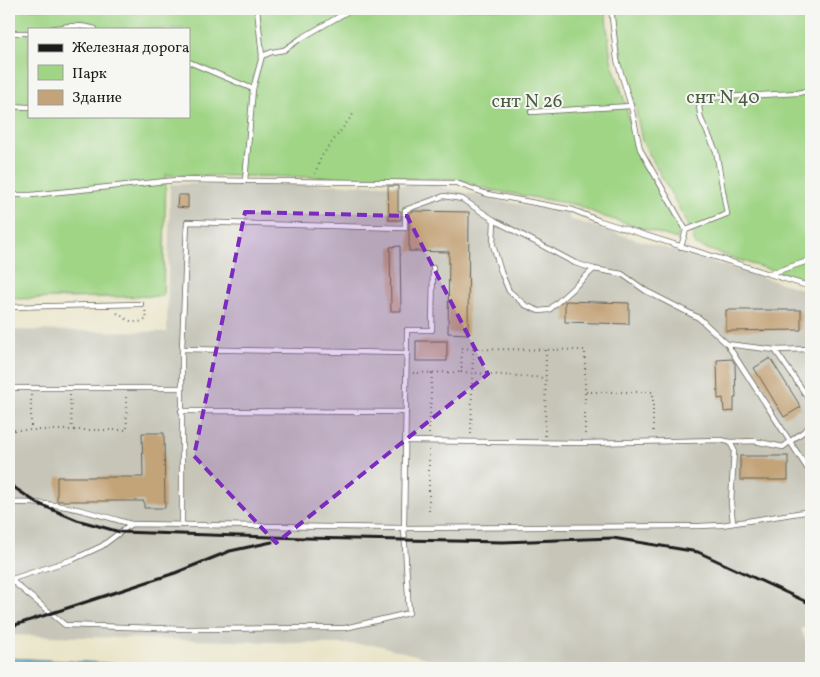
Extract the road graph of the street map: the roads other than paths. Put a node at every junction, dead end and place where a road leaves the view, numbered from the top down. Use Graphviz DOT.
graph roads {
  1 [pos="257,9"];
  2 [pos="352,9"];
  3 [pos="610,9"];
  4 [pos="59,28"];
  5 [pos="92,28"];
  6 [pos="9,33"];
  7 [pos="28,33"];
  8 [pos="262,56"];
  9 [pos="190,62"];
  10 [pos="253,89"];
  11 [pos="811,90"];
  12 [pos="9,106"];
  13 [pos="631,106"];
  14 [pos="28,107"];
  15 [pos="531,112"];
  16 [pos="808,152"];
  17 [pos="811,166"];
  18 [pos="245,181"];
  19 [pos="9,195"];
  20 [pos="494,220"];
  21 [pos="686,230"];
  22 [pos="681,247"];
  23 [pos="811,251"];
  24 [pos="434,268"];
  25 [pos="594,270"];
  26 [pos="767,274"];
  27 [pos="811,287"];
  28 [pos="141,304"];
  29 [pos="9,307"];
  30 [pos="727,344"];
  31 [pos="182,349"];
  32 [pos="811,349"];
  33 [pos="775,350"];
  34 [pos="407,353"];
  35 [pos="9,388"];
  36 [pos="182,388"];
  37 [pos="811,402"];
  38 [pos="182,411"];
  39 [pos="406,412"];
  40 [pos="811,426"];
  41 [pos="405,440"];
  42 [pos="791,441"];
  43 [pos="730,442"];
  44 [pos="811,474"];
  45 [pos="9,503"];
  46 [pos="811,511"];
  47 [pos="733,523"];
  48 [pos="131,524"];
  49 [pos="182,524"];
  50 [pos="404,528"];
  51 [pos="10,580"];
  1 -- 8 [label="lane"];
  2 -- 8 [label="lane"];
  3 -- 13 [label="lane"];
  4 -- 5 [label="lane"];
  6 -- 7 [label="lane"];
  8 -- 10 [label="lane"];
  9 -- 10 [label="lane"];
  10 -- 18 [label="lane"];
  11 -- 21 [label="lane"];
  12 -- 14 [label="lane"];
  13 -- 15 [label="lane"];
  13 -- 21 [label="lane"];
  16 -- 17 [label="lane"];
  18 -- 19 [label="lane"];
  18 -- 22 [label="lane"];
  20 -- 25 [label="lane"];
  20 -- 25 [label="lane"];
  20 -- 31 [label="lane"];
  21 -- 22 [label="lane"];
  22 -- 26 [label="lane"];
  23 -- 26 [label="lane"];
  24 -- 34 [label="lane"];
  25 -- 30 [label="lane"];
  26 -- 27 [label="lane"];
  28 -- 29 [label="lane"];
  30 -- 33 [label="lane"];
  30 -- 42 [label="lane"];
  31 -- 34 [label="lane"];
  31 -- 36 [label="lane"];
  32 -- 33 [label="lane"];
  33 -- 37 [label="lane"];
  34 -- 39 [label="lane"];
  35 -- 36 [label="lane"];
  36 -- 38 [label="lane"];
  38 -- 39 [label="lane"];
  38 -- 49 [label="lane"];
  39 -- 41 [label="lane"];
  40 -- 42 [label="lane"];
  41 -- 43 [label="lane"];
  41 -- 50 [label="lane"];
  42 -- 43 [label="lane"];
  42 -- 44 [label="lane"];
  43 -- 47 [label="lane"];
  45 -- 48 [label="lane"];
  46 -- 47 [label="lane"];
  47 -- 50 [label="lane"];
  48 -- 49 [label="lane"];
  48 -- 51 [label="lane"];
  49 -- 50 [label="lane"];
  50 -- 51 [label="lane"];
}
